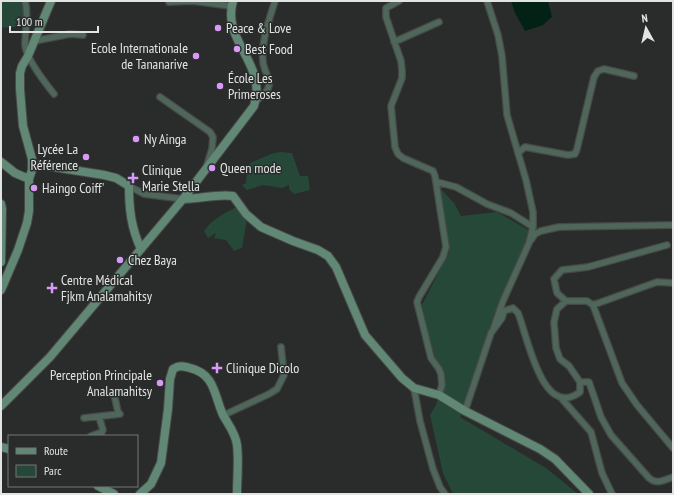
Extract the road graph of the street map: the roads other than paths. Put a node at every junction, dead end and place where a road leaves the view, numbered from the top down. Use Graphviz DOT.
graph roads {
  1 [pos="25,1"];
  2 [pos="50,1"];
  3 [pos="274,1"];
  4 [pos="399,1"];
  5 [pos="487,1"];
  6 [pos="169,2"];
  7 [pos="232,4"];
  8 [pos="439,22"];
  9 [pos="83,35"];
  10 [pos="34,41"];
  11 [pos="394,42"];
  12 [pos="28,56"];
  13 [pos="634,76"];
  14 [pos="54,94"];
  15 [pos="160,97"];
  16 [pos="256,101"];
  17 [pos="518,153"];
  18 [pos="1,162"];
  19 [pos="206,167"];
  20 [pos="32,170"];
  21 [pos="29,179"];
  22 [pos="437,182"];
  23 [pos="130,186"];
  24 [pos="183,199"];
  25 [pos="1,204"];
  26 [pos="673,225"];
  27 [pos="533,227"];
  28 [pos="529,243"];
  29 [pos="667,245"];
  30 [pos="141,249"];
  31 [pos="1,262"];
  32 [pos="673,283"];
  33 [pos="1,290"];
  34 [pos="566,301"];
  35 [pos="593,305"];
  36 [pos="491,333"];
  37 [pos="281,347"];
  38 [pos="580,382"];
  39 [pos="414,388"];
  40 [pos="114,394"];
  41 [pos="439,395"];
  42 [pos="562,399"];
  43 [pos="1,406"];
  44 [pos="465,411"];
  45 [pos="224,415"];
  46 [pos="99,417"];
  47 [pos="84,418"];
  48 [pos="94,435"];
  49 [pos="673,448"];
  50 [pos="673,477"];
  51 [pos="100,487"];
  52 [pos="114,494"];
  53 [pos="140,494"];
  54 [pos="237,494"];
  55 [pos="445,494"];
  56 [pos="589,494"];
  57 [pos="612,494"];
  1 -- 12 [label="street"];
  2 -- 10 [label="main road"];
  3 -- 16 [label="street"];
  4 -- 11 [label="street"];
  5 -- 17 [label="street"];
  6 -- 7 [label="street"];
  7 -- 16 [label="main road"];
  8 -- 11 [label="street"];
  9 -- 10 [label="street"];
  10 -- 12 [label="main road"];
  11 -- 22 [label="street"];
  12 -- 14 [label="street"];
  12 -- 20 [label="main road"];
  13 -- 17 [label="street"];
  15 -- 19 [label="street"];
  16 -- 19 [label="main road"];
  17 -- 27 [label="street"];
  18 -- 21 [label="main road"];
  19 -- 24 [label="main road"];
  20 -- 21 [label="main road"];
  20 -- 23 [label="main road"];
  21 -- 33 [label="main road"];
  22 -- 27 [label="street"];
  22 -- 41 [label="street"];
  23 -- 24 [label="street"];
  23 -- 30 [label="main road"];
  24 -- 30 [label="main road"];
  24 -- 39 [label="main road"];
  25 -- 31 [label="main road"];
  26 -- 28 [label="street"];
  27 -- 28 [label="street"];
  28 -- 36 [label="street"];
  29 -- 34 [label="street"];
  30 -- 43 [label="main road"];
  32 -- 35 [label="street"];
  34 -- 35 [label="street"];
  34 -- 38 [label="street"];
  35 -- 49 [label="street"];
  36 -- 42 [label="street"];
  36 -- 44 [label="street"];
  37 -- 45 [label="street"];
  38 -- 42 [label="street"];
  38 -- 50 [label="street"];
  39 -- 41 [label="main road"];
  39 -- 55 [label="street"];
  40 -- 46 [label="street"];
  41 -- 44 [label="main road"];
  42 -- 57 [label="street"];
  44 -- 56 [label="main road"];
  45 -- 53 [label="main road"];
  45 -- 54 [label="main road"];
  46 -- 47 [label="street"];
  46 -- 48 [label="street"];
  51 -- 52 [label="main road"];
}
